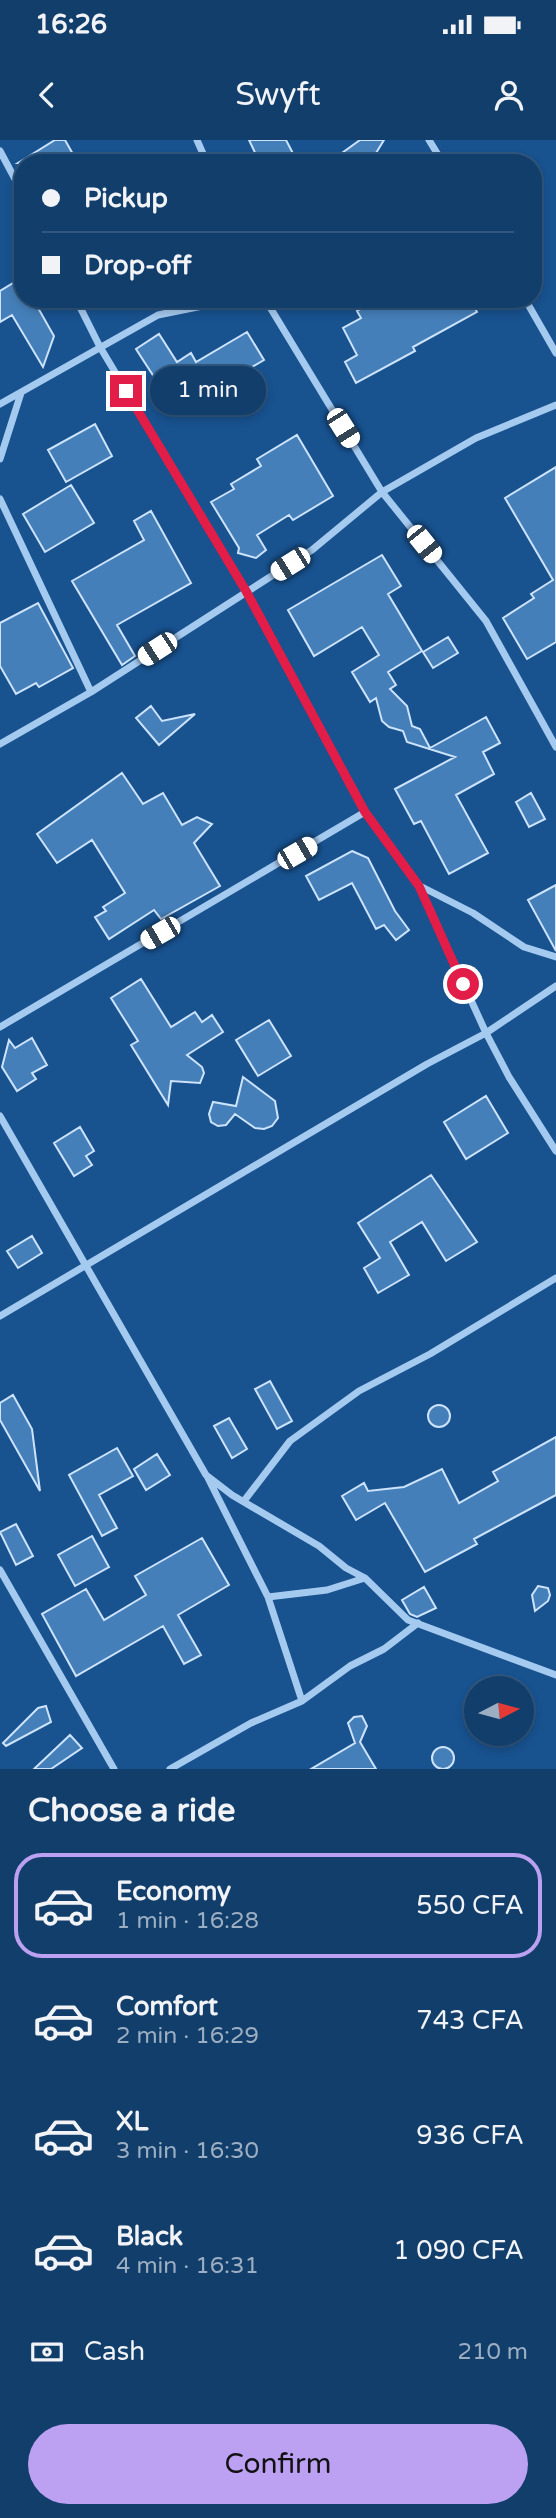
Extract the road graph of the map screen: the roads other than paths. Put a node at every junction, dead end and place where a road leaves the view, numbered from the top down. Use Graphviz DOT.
graph roads {
  1 [pos="0,151"];
  2 [pos="14,177"];
  3 [pos="80,308"];
  4 [pos="193,308"];
  5 [pos="270,308"];
  6 [pos="530,308"];
  7 [pos="100,347"];
  8 [pos="556,353"];
  9 [pos="22,392"];
  10 [pos="0,404"];
  11 [pos="556,405"];
  12 [pos="0,459"];
  13 [pos="382,492"];
  14 [pos="0,499"];
  15 [pos="246,591"];
  16 [pos="91,692"];
  17 [pos="0,744"];
  18 [pos="556,747"];
  19 [pos="365,812"];
  20 [pos="419,886"];
  21 [pos="556,957"];
  22 [pos="556,986"];
  23 [pos="0,1027"];
  24 [pos="486,1033"];
  25 [pos="0,1116"];
  26 [pos="556,1151"];
  27 [pos="86,1264"];
  28 [pos="556,1278"];
  29 [pos="0,1316"];
  30 [pos="206,1475"];
  31 [pos="244,1501"];
  32 [pos="0,1570"];
  33 [pos="365,1578"];
  34 [pos="268,1597"];
  35 [pos="418,1623"];
  36 [pos="556,1675"];
  37 [pos="302,1700"];
  38 [pos="114,1769"];
  39 [pos="170,1769"];
  1 -- 2 [label="street"];
  3 -- 7 [label="street"];
  4 -- 7 [label="street"];
  5 -- 13 [label="street"];
  6 -- 8 [label="street"];
  7 -- 9 [label="street"];
  7 -- 15 [label="street"];
  9 -- 10 [label="street"];
  9 -- 12 [label="street"];
  11 -- 13 [label="street"];
  13 -- 15 [label="street"];
  13 -- 18 [label="street"];
  14 -- 16 [label="street"];
  15 -- 16 [label="street"];
  15 -- 19 [label="street"];
  16 -- 17 [label="street"];
  19 -- 20 [label="street"];
  19 -- 23 [label="street"];
  20 -- 21 [label="street"];
  20 -- 24 [label="street"];
  22 -- 24 [label="street"];
  24 -- 26 [label="street"];
  24 -- 27 [label="street"];
  25 -- 27 [label="street"];
  27 -- 29 [label="street"];
  27 -- 30 [label="street"];
  28 -- 31 [label="street"];
  30 -- 31 [label="street"];
  30 -- 34 [label="street"];
  31 -- 33 [label="street"];
  32 -- 38 [label="street"];
  33 -- 34 [label="street"];
  33 -- 35 [label="street"];
  34 -- 37 [label="street"];
  35 -- 36 [label="street"];
  35 -- 37 [label="street"];
  37 -- 39 [label="street"];
}
